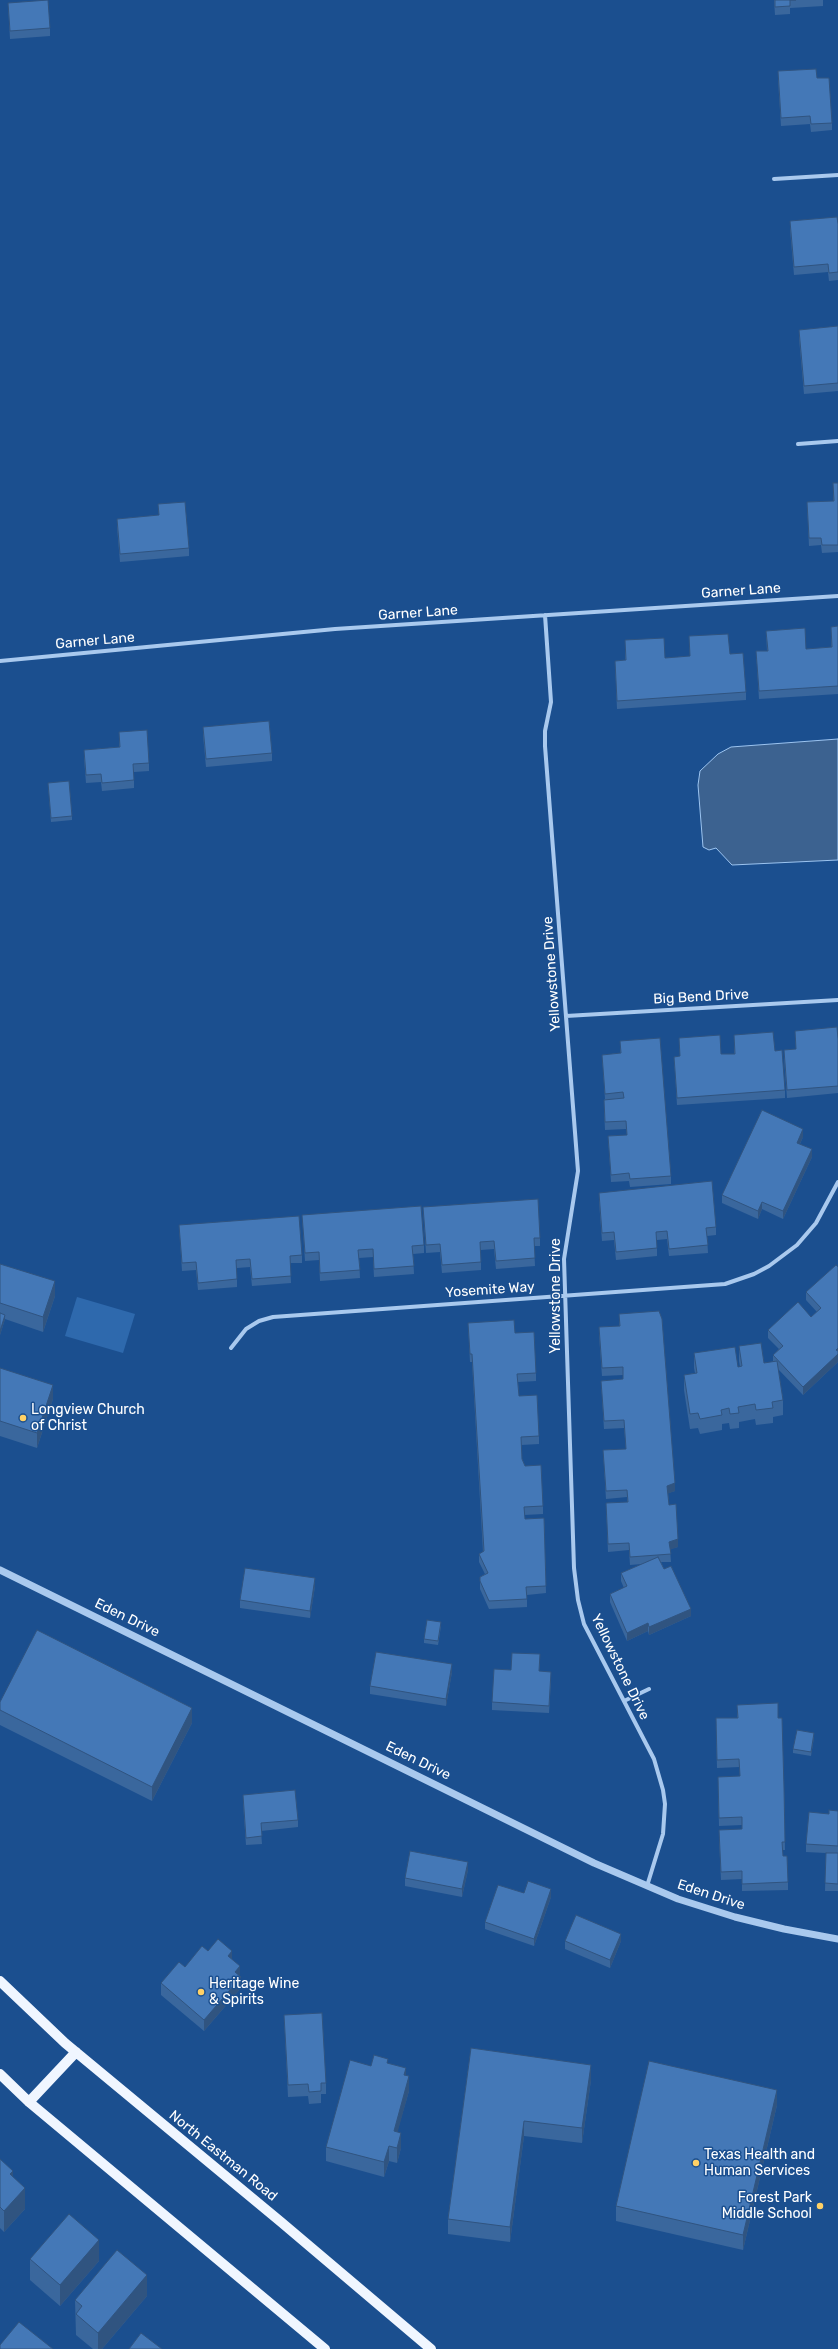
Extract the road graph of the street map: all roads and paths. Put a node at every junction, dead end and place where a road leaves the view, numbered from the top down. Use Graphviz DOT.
graph roads {
  1 [pos="838,175"];
  2 [pos="774,178"];
  3 [pos="838,440"];
  4 [pos="798,444"];
  5 [pos="838,596"];
  6 [pos="545,615"];
  7 [pos="0,660"];
  8 [pos="838,1000"];
  9 [pos="566,1016"];
  10 [pos="838,1182"];
  11 [pos="565,1295"];
  12 [pos="230,1348"];
  13 [pos="0,1570"];
  14 [pos="649,1689"];
  15 [pos="624,1701"];
  16 [pos="647,1886"];
  17 [pos="838,1939"];
  18 [pos="0,1981"];
  19 [pos="76,2052"];
  20 [pos="0,2074"];
  21 [pos="29,2102"];
  22 [pos="325,2349"];
  23 [pos="431,2349"];
  1 -- 2 [label="street"];
  3 -- 4 [label="street"];
  5 -- 6 [label="street, Garner Lane"];
  6 -- 7 [label="street, Garner Lane"];
  6 -- 9 [label="street, Yellowstone Drive"];
  8 -- 9 [label="street, Big Bend Drive"];
  9 -- 11 [label="street, Yellowstone Drive"];
  10 -- 11 [label="street, Yosemite Way"];
  11 -- 12 [label="street, Yosemite Way"];
  11 -- 15 [label="street, Yellowstone Drive"];
  13 -- 16 [label="street, Eden Drive"];
  14 -- 15 [label="street"];
  15 -- 16 [label="street, Yellowstone Drive"];
  16 -- 17 [label="street, Eden Drive"];
  18 -- 19 [label="main road, North Eastman Road"];
  19 -- 21 [label="main road"];
  19 -- 23 [label="main road, North Eastman Road"];
  20 -- 21 [label="main road"];
  21 -- 22 [label="main road"];
}
